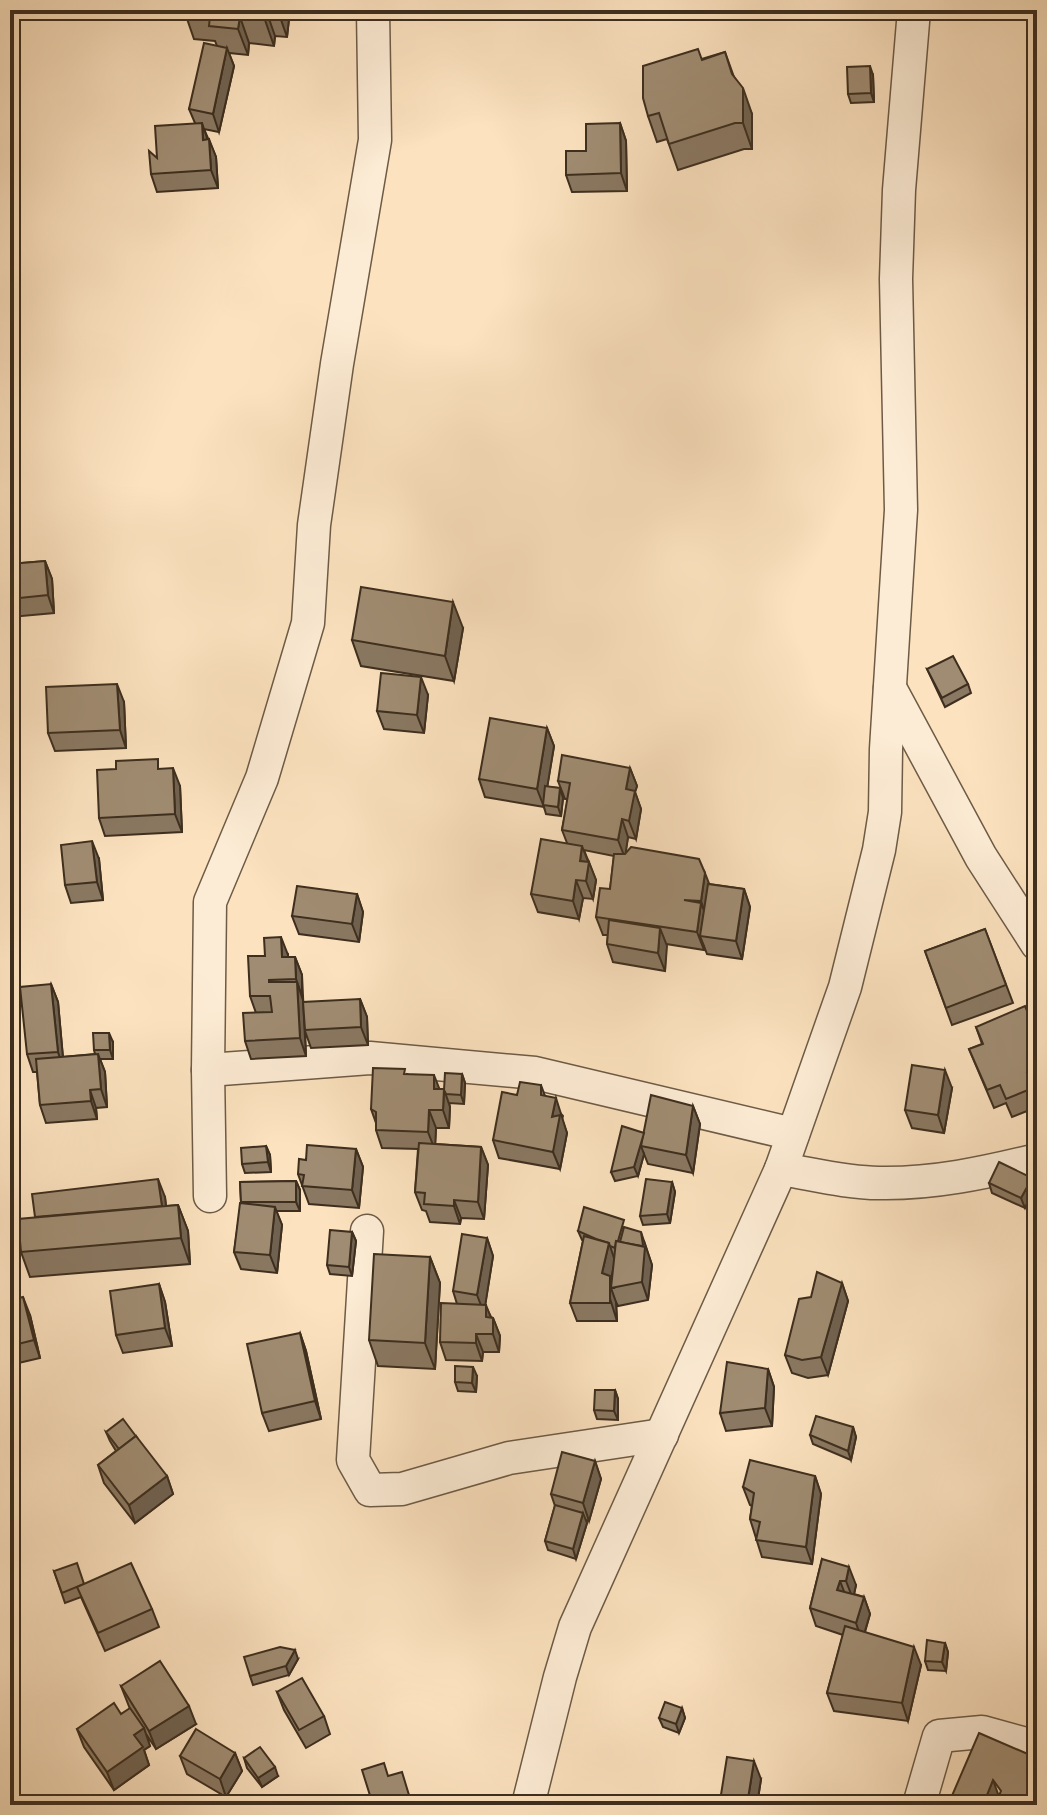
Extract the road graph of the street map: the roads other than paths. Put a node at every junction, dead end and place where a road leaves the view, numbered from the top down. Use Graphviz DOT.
graph roads {
  1 [pos="373,10"];
  2 [pos="914,10"];
  3 [pos="890,688"];
  4 [pos="1037,944"];
  5 [pos="208,1070"];
  6 [pos="793,1134"];
  7 [pos="1037,1160"];
  8 [pos="781,1169"];
  9 [pos="210,1196"];
  10 [pos="367,1231"];
  11 [pos="662,1435"];
  12 [pos="1037,1747"];
  13 [pos="528,1805"];
  14 [pos="919,1805"];
  1 -- 5 [label="street"];
  2 -- 3 [label="street"];
  3 -- 4 [label="street"];
  3 -- 6 [label="street"];
  5 -- 6 [label="street"];
  5 -- 9 [label="street"];
  6 -- 8 [label="street"];
  7 -- 8 [label="street"];
  8 -- 11 [label="street"];
  10 -- 11 [label="street"];
  11 -- 13 [label="street"];
  12 -- 14 [label="street"];
}
